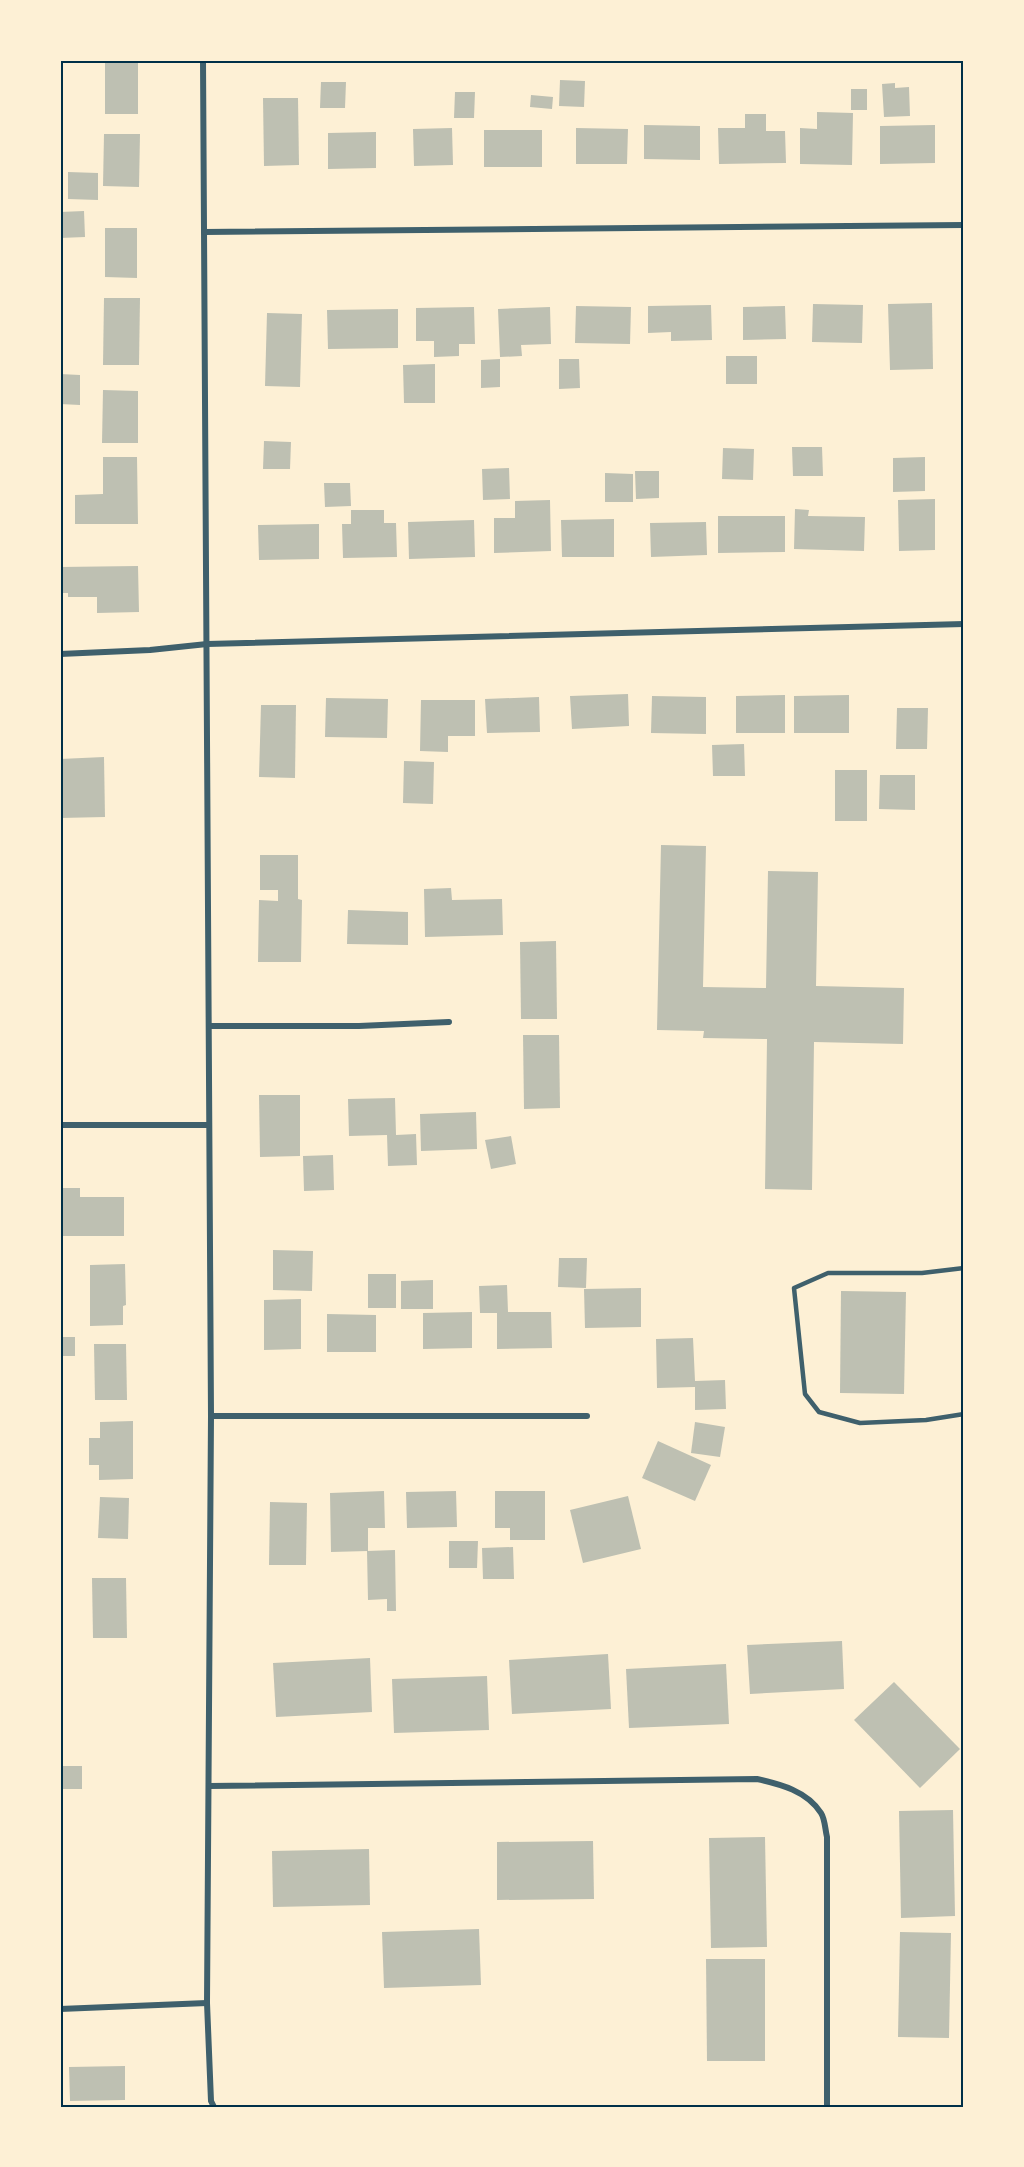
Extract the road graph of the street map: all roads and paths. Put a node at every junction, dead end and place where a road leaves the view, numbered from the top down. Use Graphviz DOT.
graph roads {
  1 [pos="203,60"];
  2 [pos="964,225"];
  3 [pos="204,232"];
  4 [pos="964,624"];
  5 [pos="207,644"];
  6 [pos="60,654"];
  7 [pos="449,1022"];
  8 [pos="209,1026"];
  9 [pos="60,1125"];
  10 [pos="209,1125"];
  11 [pos="964,1268"];
  12 [pos="964,1414"];
  13 [pos="211,1416"];
  14 [pos="587,1416"];
  15 [pos="209,1786"];
  16 [pos="207,2003"];
  17 [pos="60,2009"];
  18 [pos="214,2107"];
  19 [pos="827,2107"];
  1 -- 3 [label="street"];
  2 -- 3 [label="street"];
  3 -- 5 [label="street"];
  4 -- 5 [label="street"];
  5 -- 6 [label="street"];
  5 -- 8 [label="street"];
  7 -- 8 [label="street"];
  8 -- 10 [label="street"];
  9 -- 10 [label="street"];
  10 -- 13 [label="street"];
  11 -- 12 [label="lane"];
  13 -- 14 [label="street"];
  13 -- 15 [label="street"];
  15 -- 16 [label="street"];
  15 -- 19 [label="street"];
  16 -- 17 [label="street"];
  16 -- 18 [label="street"];
}
